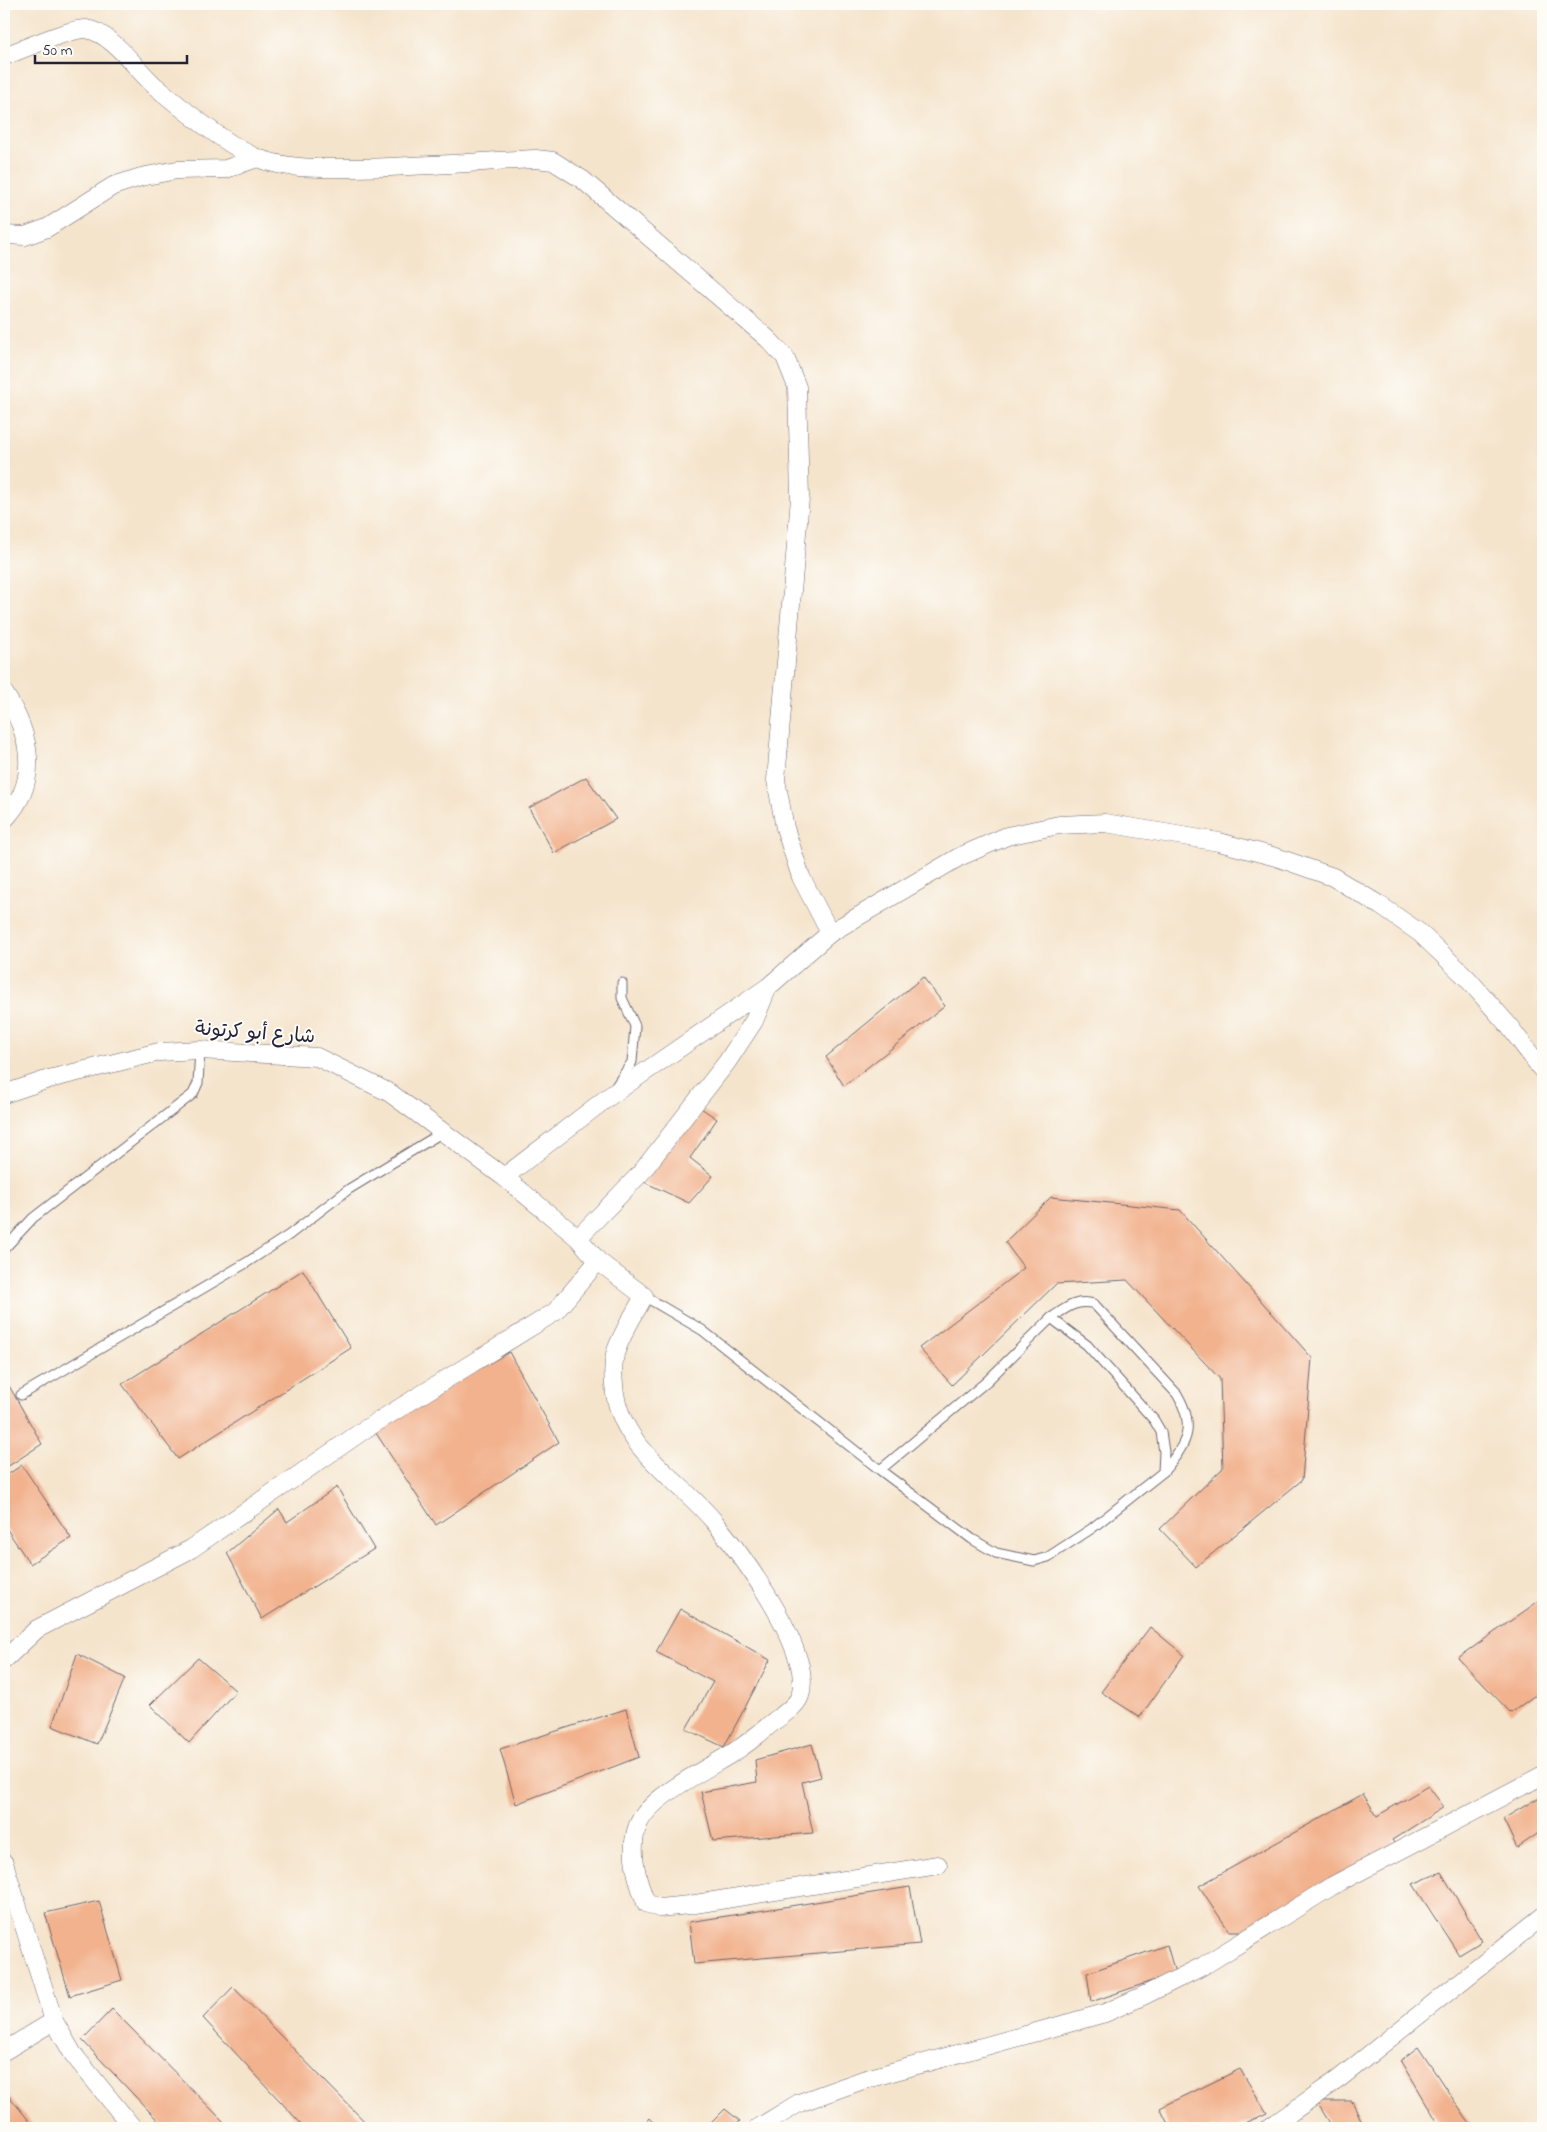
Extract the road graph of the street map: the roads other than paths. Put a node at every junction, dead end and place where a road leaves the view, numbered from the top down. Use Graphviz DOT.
graph roads {
  1 [pos="4,56"];
  2 [pos="257,158"];
  3 [pos="4,235"];
  4 [pos="4,693"];
  5 [pos="4,820"];
  6 [pos="830,933"];
  7 [pos="622,983"];
  8 [pos="768,987"];
  9 [pos="200,1050"];
  10 [pos="1543,1071"];
  11 [pos="4,1094"];
  12 [pos="607,1098"];
  13 [pos="443,1132"];
  14 [pos="504,1177"];
  15 [pos="578,1238"];
  16 [pos="4,1249"];
  17 [pos="598,1261"];
  18 [pos="644,1296"];
  19 [pos="1051,1318"];
  20 [pos="21,1395"];
  21 [pos="880,1470"];
  22 [pos="1163,1472"];
  23 [pos="4,1660"];
  24 [pos="1543,1775"];
  25 [pos="4,1863"];
  26 [pos="938,1865"];
  27 [pos="1543,1916"];
  28 [pos="54,2021"];
  29 [pos="4,2051"];
  30 [pos="133,2128"];
  31 [pos="758,2128"];
  32 [pos="1268,2128"];
  1 -- 2 [label="street"];
  2 -- 3 [label="street"];
  2 -- 6 [label="street"];
  4 -- 5 [label="street"];
  6 -- 8 [label="street"];
  6 -- 10 [label="street"];
  7 -- 12 [label="lane"];
  8 -- 12 [label="street"];
  8 -- 15 [label="street"];
  9 -- 11 [label="street, شارع أبو كرتونة"];
  9 -- 13 [label="street, شارع أبو كرتونة"];
  9 -- 16 [label="lane"];
  12 -- 14 [label="street"];
  13 -- 14 [label="street, شارع أبو كرتونة"];
  13 -- 20 [label="lane"];
  14 -- 15 [label="street, شارع أبو كرتونة"];
  15 -- 17 [label="street, شارع أبو كرتونة"];
  17 -- 18 [label="street, شارع أبو كرتونة"];
  17 -- 23 [label="street"];
  18 -- 21 [label="lane"];
  18 -- 26 [label="street"];
  19 -- 21 [label="lane"];
  19 -- 22 [label="lane"];
  19 -- 22 [label="lane"];
  21 -- 22 [label="lane"];
  24 -- 31 [label="street"];
  25 -- 28 [label="street"];
  27 -- 32 [label="street"];
  28 -- 29 [label="street"];
  28 -- 30 [label="street"];
}
